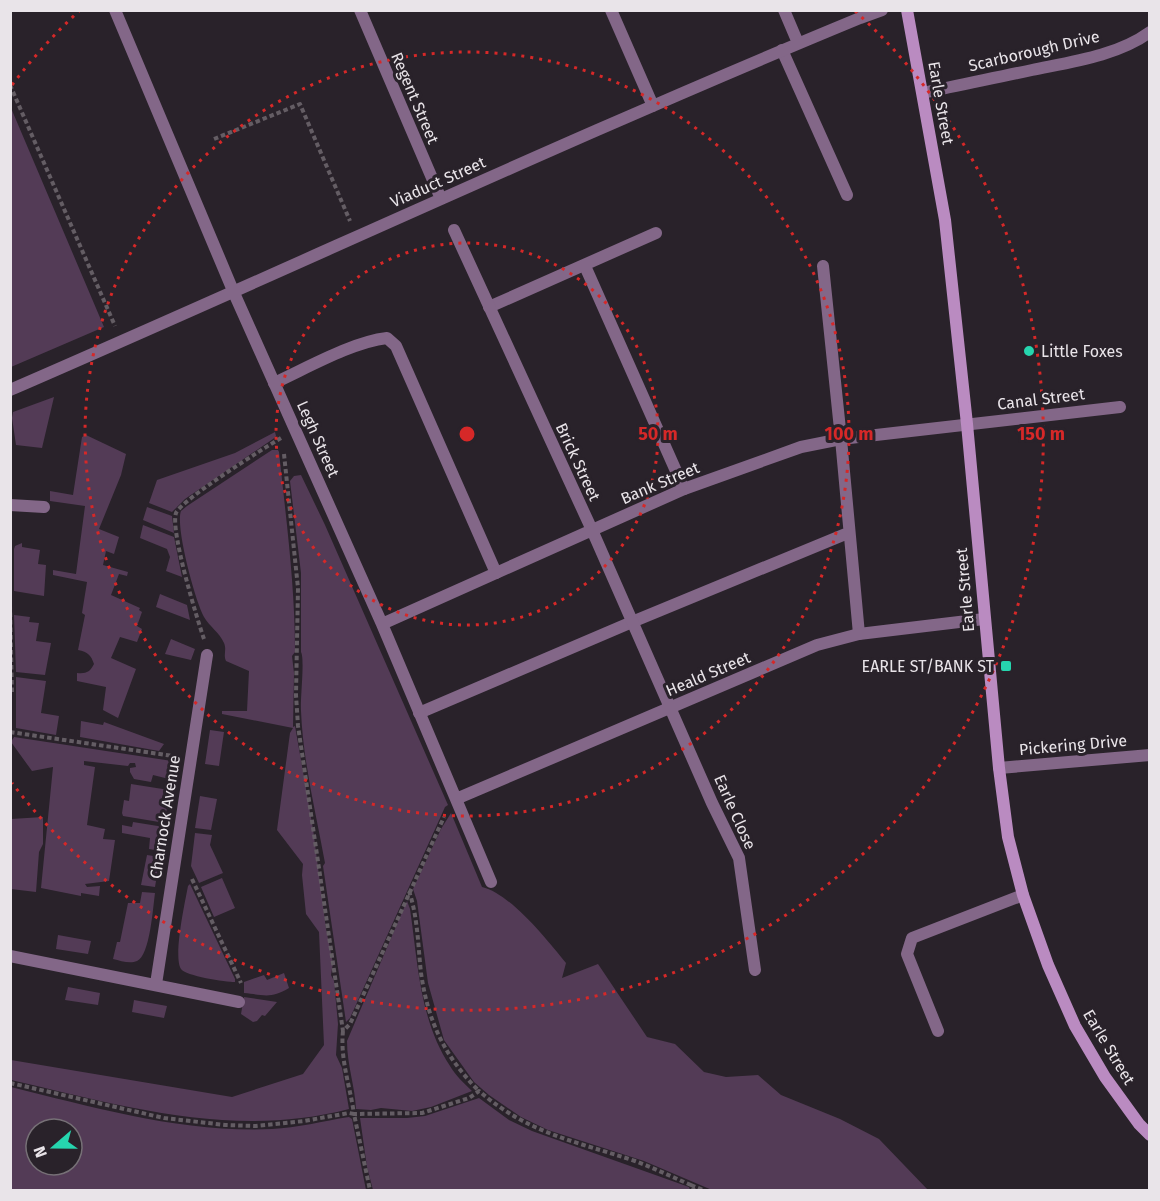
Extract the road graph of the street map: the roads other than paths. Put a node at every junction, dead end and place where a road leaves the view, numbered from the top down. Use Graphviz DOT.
graph roads {
  1 [pos="115,10"];
  2 [pos="360,10"];
  3 [pos="611,10"];
  4 [pos="784,10"];
  5 [pos="882,10"];
  6 [pos="908,10"];
  7 [pos="1149,32"];
  8 [pos="798,43"];
  9 [pos="782,50"];
  10 [pos="923,93"];
  11 [pos="653,106"];
  12 [pos="847,195"];
  13 [pos="441,199"];
  14 [pos="454,230"];
  15 [pos="656,233"];
  16 [pos="585,266"];
  17 [pos="823,266"];
  18 [pos="234,293"];
  19 [pos="489,307"];
  20 [pos="274,383"];
  21 [pos="10,390"];
  22 [pos="1120,407"];
  23 [pos="967,424"];
  24 [pos="841,439"];
  25 [pos="684,489"];
  26 [pos="10,505"];
  27 [pos="44,507"];
  28 [pos="592,530"];
  29 [pos="848,533"];
  30 [pos="496,573"];
  31 [pos="984,619"];
  32 [pos="632,622"];
  33 [pos="382,624"];
  34 [pos="859,634"];
  35 [pos="207,655"];
  36 [pos="671,708"];
  37 [pos="419,713"];
  38 [pos="1149,755"];
  39 [pos="999,768"];
  40 [pos="456,799"];
  41 [pos="491,882"];
  42 [pos="1023,895"];
  43 [pos="10,956"];
  44 [pos="755,970"];
  45 [pos="156,984"];
  46 [pos="239,1002"];
  47 [pos="938,1031"];
  48 [pos="1149,1135"];
  1 -- 18 [label="street, Legh Street"];
  2 -- 13 [label="street, Regent Street"];
  3 -- 11 [label="street"];
  4 -- 8 [label="street"];
  5 -- 8 [label="street, Viaduct Street"];
  6 -- 10 [label="street, Earle Street"];
  7 -- 10 [label="street, Scarborough Drive"];
  8 -- 9 [label="street, Viaduct Street"];
  9 -- 11 [label="street, Viaduct Street"];
  9 -- 12 [label="street"];
  10 -- 23 [label="street, Earle Street"];
  11 -- 13 [label="street, Viaduct Street"];
  13 -- 18 [label="street, Viaduct Street"];
  14 -- 19 [label="street, Brick Street"];
  15 -- 16 [label="street"];
  16 -- 19 [label="street"];
  16 -- 25 [label="street"];
  17 -- 24 [label="street"];
  18 -- 20 [label="street, Legh Street"];
  18 -- 21 [label="street, Viaduct Street"];
  19 -- 28 [label="street, Brick Street"];
  20 -- 30 [label="street"];
  20 -- 33 [label="street, Legh Street"];
  22 -- 23 [label="street, Canal Street"];
  23 -- 24 [label="street, Bank Street"];
  23 -- 31 [label="street, Earle Street"];
  24 -- 25 [label="street, Bank Street"];
  24 -- 29 [label="street"];
  25 -- 28 [label="street, Bank Street"];
  26 -- 27 [label="street"];
  28 -- 30 [label="street, Bank Street"];
  28 -- 32 [label="street, Brick Street"];
  29 -- 32 [label="street"];
  29 -- 34 [label="street"];
  30 -- 33 [label="street, Bank Street"];
  31 -- 34 [label="street, Heald Street"];
  31 -- 39 [label="street, Earle Street"];
  32 -- 36 [label="street, Brick Street"];
  32 -- 37 [label="street"];
  33 -- 37 [label="street, Legh Street"];
  34 -- 36 [label="street, Heald Street"];
  35 -- 45 [label="street, Charnock Avenue"];
  36 -- 40 [label="street, Heald Street"];
  36 -- 44 [label="street, Earle Close"];
  37 -- 40 [label="street, Legh Street"];
  38 -- 39 [label="street, Pickering Drive"];
  39 -- 42 [label="street, Earle Street"];
  40 -- 41 [label="street, Legh Street"];
  42 -- 47 [label="street"];
  42 -- 48 [label="street, Earle Street"];
  43 -- 45 [label="street"];
  45 -- 46 [label="street"];
}
